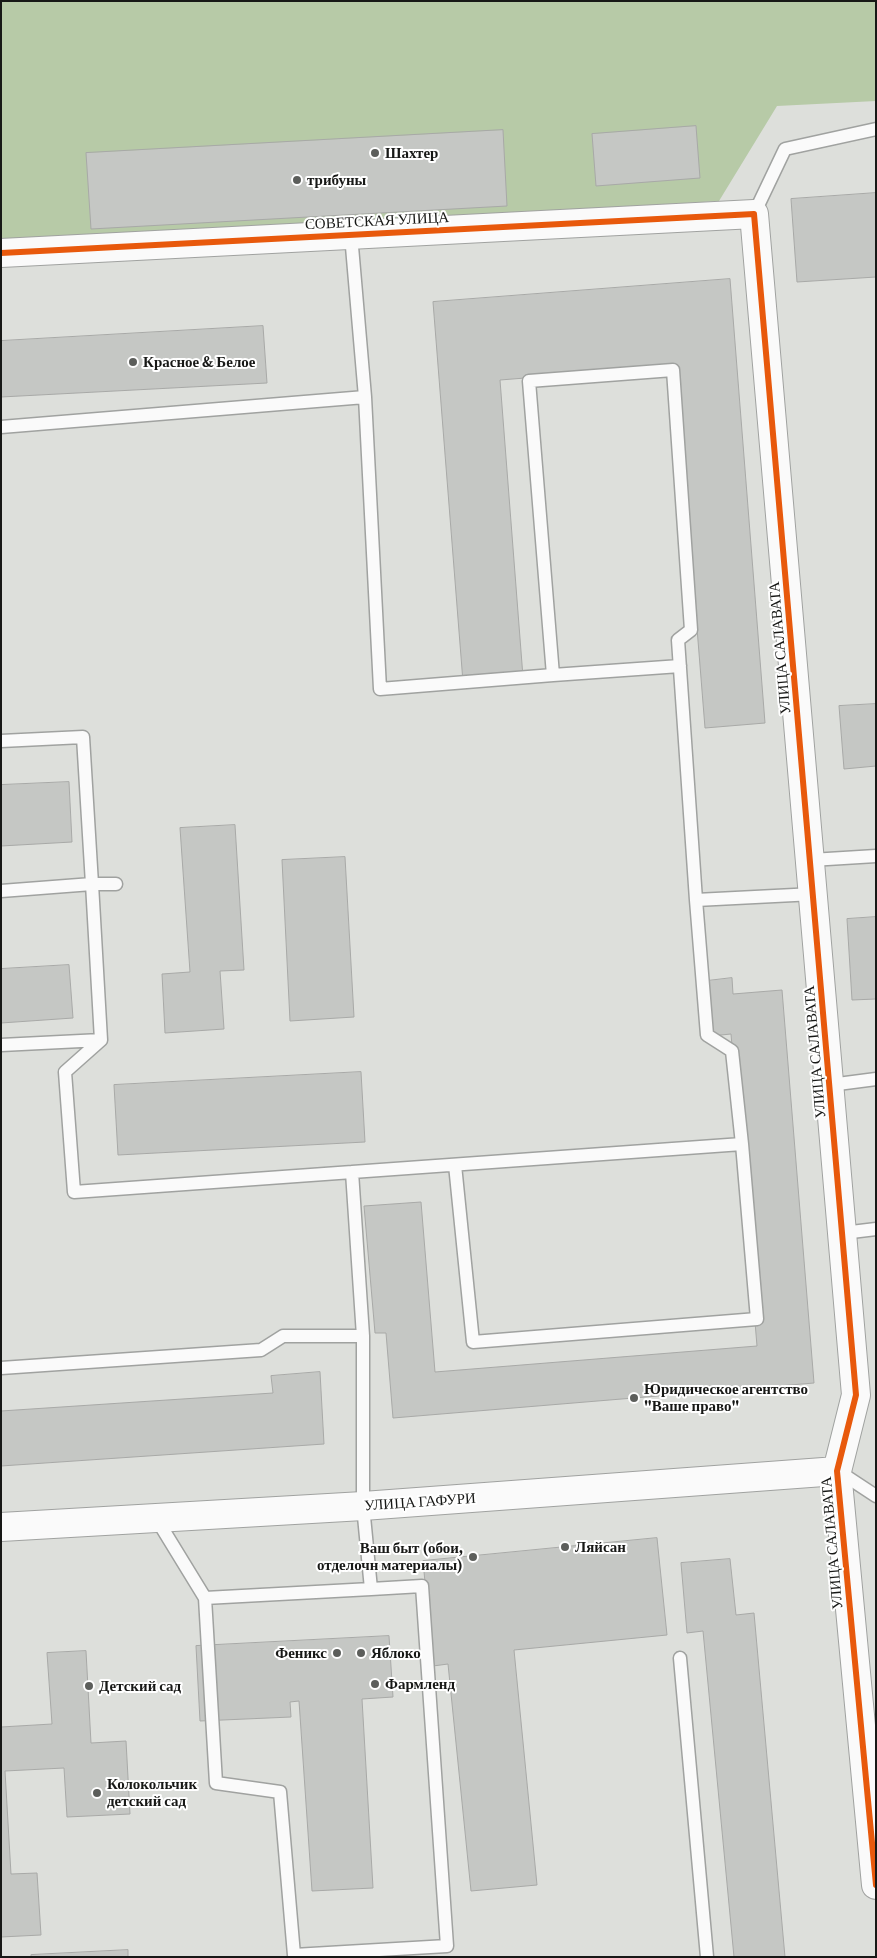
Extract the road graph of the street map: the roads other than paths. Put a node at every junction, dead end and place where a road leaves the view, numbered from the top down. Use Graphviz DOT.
graph roads {
  1 [pos="876,129"];
  2 [pos="754,214"];
  3 [pos="351,235"];
  4 [pos="1,253"];
  5 [pos="365,397"];
  6 [pos="1,427"];
  7 [pos="680,666"];
  8 [pos="553,675"];
  9 [pos="1,740"];
  10 [pos="876,856"];
  11 [pos="811,860"];
  12 [pos="92,884"];
  13 [pos="116,884"];
  14 [pos="1,891"];
  15 [pos="814,894"];
  16 [pos="696,900"];
  17 [pos="101,1040"];
  18 [pos="1,1045"];
  19 [pos="876,1080"];
  20 [pos="830,1085"];
  21 [pos="742,1144"];
  22 [pos="455,1165"];
  23 [pos="352,1172"];
  24 [pos="876,1229"];
  25 [pos="843,1233"];
  26 [pos="362,1336"];
  27 [pos="1,1368"];
  28 [pos="838,1470"];
  29 [pos="876,1496"];
  30 [pos="363,1506"];
  31 [pos="156,1518"];
  32 [pos="1,1527"];
  33 [pos="371,1589"];
  34 [pos="206,1598"];
  35 [pos="680,1658"];
  36 [pos="873,1818"];
  37 [pos="876,1885"];
  38 [pos="708,1957"];
  1 -- 2 [label="lane"];
  2 -- 3 [label="street, СОВЕТСКАЯ УЛИЦА"];
  2 -- 11 [label="street, УЛИЦА САЛАВАТА"];
  3 -- 4 [label="street, СОВЕТСКАЯ УЛИЦА"];
  3 -- 5 [label="lane"];
  5 -- 6 [label="lane"];
  5 -- 8 [label="lane"];
  7 -- 8 [label="lane"];
  7 -- 8 [label="lane"];
  7 -- 16 [label="lane"];
  9 -- 12 [label="lane"];
  10 -- 11 [label="lane"];
  11 -- 15 [label="street, УЛИЦА САЛАВАТА"];
  12 -- 13 [label="lane"];
  12 -- 14 [label="lane"];
  12 -- 17 [label="lane"];
  15 -- 16 [label="lane"];
  15 -- 20 [label="street, УЛИЦА САЛАВАТА"];
  16 -- 21 [label="lane"];
  17 -- 18 [label="lane"];
  17 -- 23 [label="lane"];
  19 -- 20 [label="lane"];
  20 -- 25 [label="street, УЛИЦА САЛАВАТА"];
  21 -- 22 [label="lane"];
  21 -- 22 [label="lane"];
  22 -- 23 [label="lane"];
  23 -- 26 [label="lane"];
  24 -- 25 [label="lane"];
  25 -- 28 [label="street, УЛИЦА САЛАВАТА"];
  26 -- 27 [label="lane"];
  26 -- 30 [label="lane"];
  28 -- 29 [label="lane"];
  28 -- 30 [label="street, УЛИЦА ГАФУРИ"];
  28 -- 36 [label="street, УЛИЦА САЛАВАТА"];
  30 -- 31 [label="street, УЛИЦА ГАФУРИ"];
  30 -- 33 [label="lane"];
  31 -- 32 [label="street, УЛИЦА ГАФУРИ"];
  31 -- 34 [label="lane"];
  33 -- 34 [label="lane"];
  33 -- 34 [label="lane"];
  35 -- 38 [label="lane"];
  36 -- 37 [label="street, УЛИЦА САЛАВАТА"];
}
